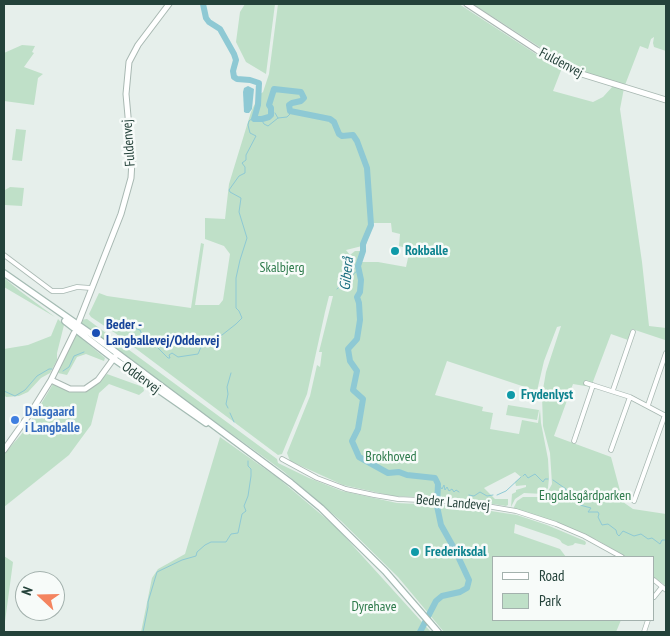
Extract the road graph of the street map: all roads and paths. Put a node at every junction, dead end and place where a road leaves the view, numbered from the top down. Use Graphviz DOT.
graph roads {
  1 [pos="169,4"];
  2 [pos="467,4"];
  3 [pos="666,100"];
  4 [pos="4,255"];
  5 [pos="4,273"];
  6 [pos="91,288"];
  7 [pos="79,321"];
  8 [pos="633,332"];
  9 [pos="74,333"];
  10 [pos="666,353"];
  11 [pos="115,357"];
  12 [pos="51,380"];
  13 [pos="586,383"];
  14 [pos="593,385"];
  15 [pos="613,390"];
  16 [pos="630,397"];
  17 [pos="648,405"];
  18 [pos="666,416"];
  19 [pos="574,441"];
  20 [pos="4,450"];
  21 [pos="611,450"];
  22 [pos="282,459"];
  23 [pos="634,501"];
  24 [pos="620,556"];
  25 [pos="437,630"];
  1 -- 6 [label="street, Fuldenvej"];
  2 -- 3 [label="street, Fuldenvej"];
  4 -- 6 [label="street"];
  5 -- 11 [label="main road, Oddervej"];
  6 -- 7 [label="street, Fuldenvej"];
  8 -- 15 [label="street"];
  9 -- 12 [label="street"];
  10 -- 17 [label="street"];
  11 -- 12 [label="street"];
  11 -- 25 [label="main road, Oddervej"];
  12 -- 20 [label="street"];
  13 -- 14 [label="street"];
  14 -- 15 [label="street"];
  14 -- 19 [label="street"];
  15 -- 16 [label="street"];
  16 -- 17 [label="street"];
  16 -- 21 [label="street"];
  17 -- 18 [label="street"];
  18 -- 23 [label="street"];
  22 -- 24 [label="street, Beder Landevej"];
}
